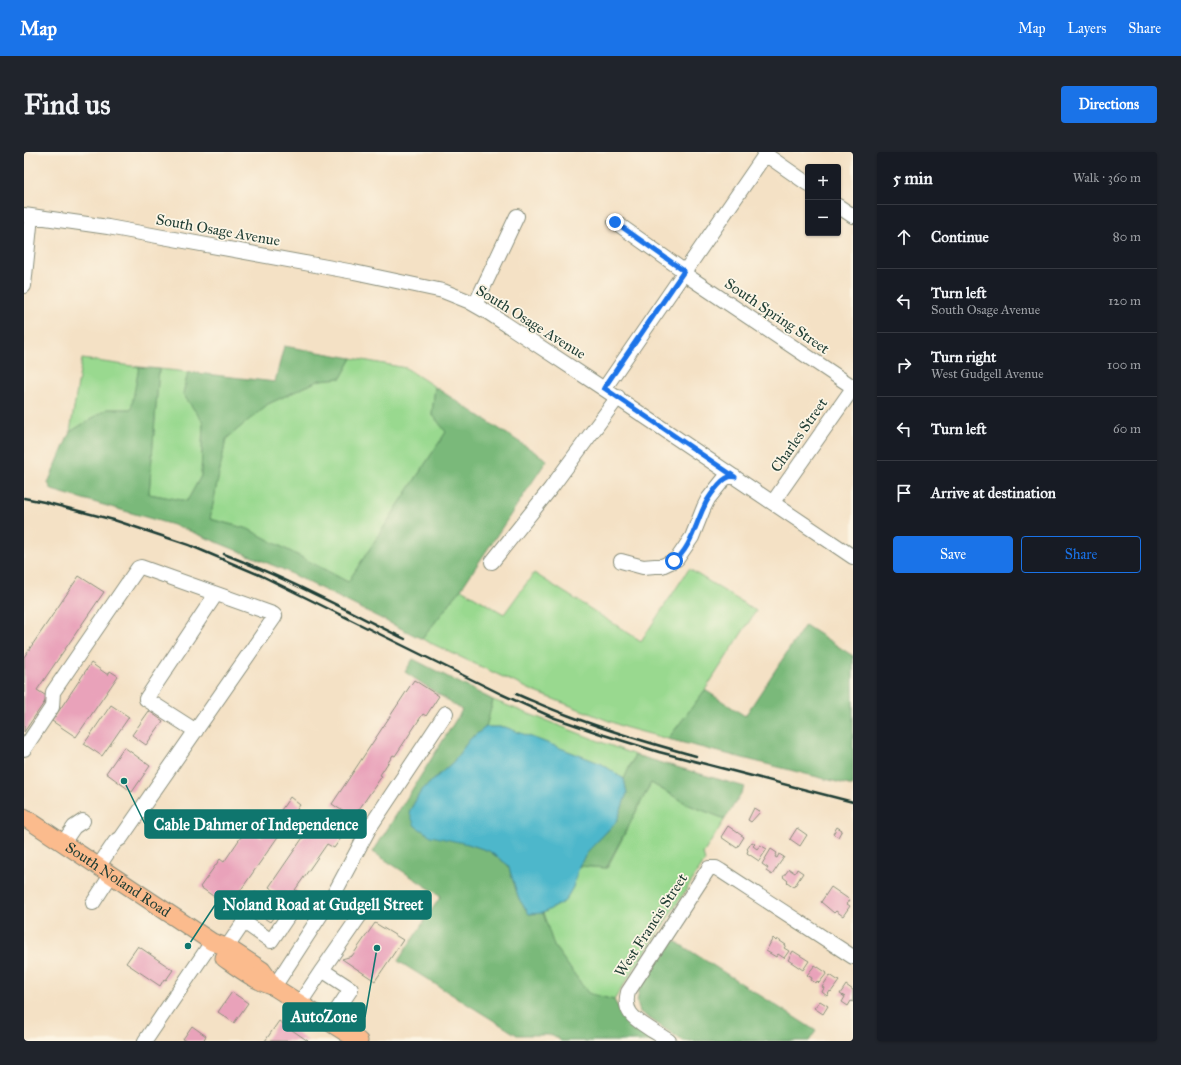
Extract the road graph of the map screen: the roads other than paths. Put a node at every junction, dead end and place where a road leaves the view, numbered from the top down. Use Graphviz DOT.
graph roads {
  1 [pos="766,153"];
  2 [pos="805,182"];
  3 [pos="841,208"];
  4 [pos="27,215"];
  5 [pos="517,216"];
  6 [pos="853,216"];
  7 [pos="615,222"];
  8 [pos="683,272"];
  9 [pos="24,286"];
  10 [pos="475,305"];
  11 [pos="604,388"];
  12 [pos="853,388"];
  13 [pos="618,398"];
  14 [pos="735,477"];
  15 [pos="773,502"];
  16 [pos="853,557"];
  17 [pos="621,561"];
  18 [pos="492,562"];
  19 [pos="216,594"];
  20 [pos="446,713"];
  21 [pos="196,731"];
  22 [pos="24,749"];
  23 [pos="24,817"];
  24 [pos="83,821"];
  25 [pos="63,843"];
  26 [pos="105,871"];
  27 [pos="93,903"];
  28 [pos="363,911"];
  29 [pos="288,916"];
  30 [pos="220,944"];
  31 [pos="853,957"];
  32 [pos="322,970"];
  33 [pos="274,987"];
  34 [pos="300,1003"];
  35 [pos="328,1022"];
  36 [pos="145,1041"];
  37 [pos="359,1041"];
  38 [pos="669,1041"];
  1 -- 2 [label="street"];
  1 -- 8 [label="street"];
  3 -- 6 [label="street"];
  4 -- 9 [label="street"];
  4 -- 10 [label="street, South Osage Avenue"];
  5 -- 10 [label="street"];
  7 -- 8 [label="street, South Spring Street"];
  8 -- 11 [label="street"];
  8 -- 12 [label="street, South Spring Street"];
  10 -- 11 [label="street, South Osage Avenue"];
  11 -- 13 [label="street, South Osage Avenue"];
  12 -- 15 [label="street, Charles Street"];
  13 -- 14 [label="street, South Osage Avenue"];
  13 -- 18 [label="street"];
  14 -- 15 [label="street, South Osage Avenue"];
  14 -- 17 [label="street"];
  15 -- 16 [label="street, South Osage Avenue"];
  19 -- 21 [label="street"];
  19 -- 21 [label="street"];
  19 -- 22 [label="street"];
  20 -- 33 [label="street"];
  21 -- 26 [label="street"];
  23 -- 25 [label="main road, South Noland Road"];
  24 -- 25 [label="street"];
  25 -- 26 [label="main road, South Noland Road"];
  26 -- 27 [label="street"];
  26 -- 30 [label="main road, South Noland Road"];
  28 -- 32 [label="street"];
  29 -- 30 [label="street"];
  30 -- 33 [label="main road, South Noland Road"];
  30 -- 36 [label="street"];
  31 -- 38 [label="street, West Francis Street"];
  32 -- 34 [label="street"];
  32 -- 35 [label="street"];
  33 -- 34 [label="main road, South Noland Road"];
  34 -- 35 [label="main road, South Noland Road"];
  35 -- 37 [label="main road, South Noland Road"];
}
